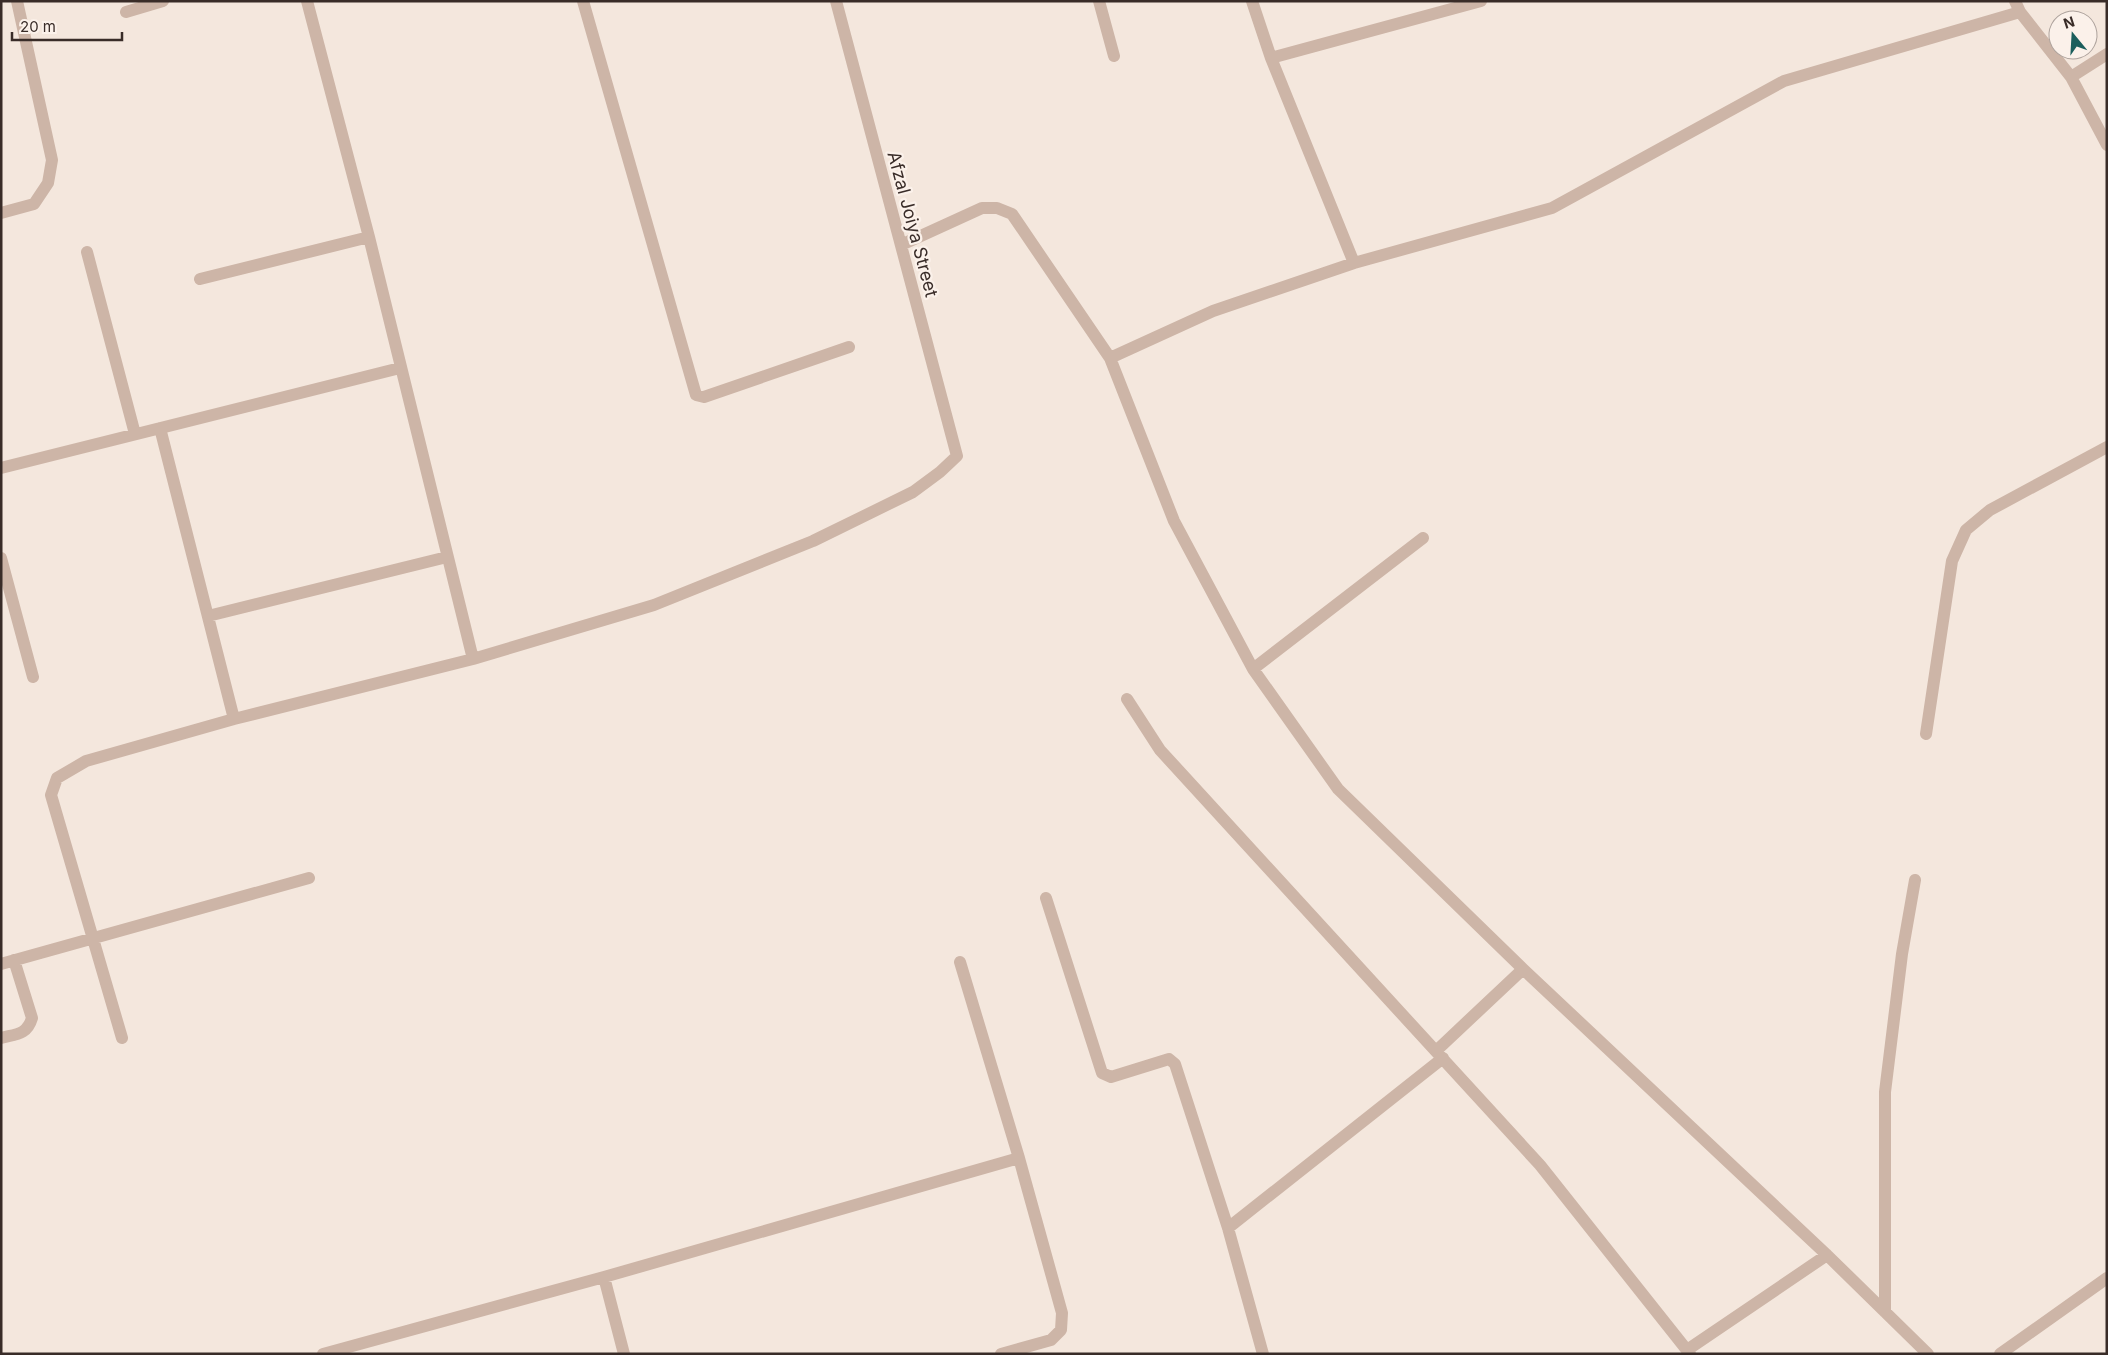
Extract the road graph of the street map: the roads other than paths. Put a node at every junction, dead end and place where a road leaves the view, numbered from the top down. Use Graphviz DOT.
graph roads {
  1 [pos="17,1"];
  2 [pos="163,1"];
  3 [pos="307,1"];
  4 [pos="583,1"];
  5 [pos="836,1"];
  6 [pos="1099,1"];
  7 [pos="1252,1"];
  8 [pos="1481,1"];
  9 [pos="2018,7"];
  10 [pos="126,12"];
  11 [pos="2107,54"];
  12 [pos="1114,56"];
  13 [pos="1272,58"];
  14 [pos="2071,77"];
  15 [pos="2107,145"];
  16 [pos="1,213"];
  17 [pos="369,237"];
  18 [pos="901,245"];
  19 [pos="87,252"];
  20 [pos="1354,263"];
  21 [pos="200,280"];
  22 [pos="849,347"];
  23 [pos="1110,358"];
  24 [pos="400,368"];
  25 [pos="160,428"];
  26 [pos="135,434"];
  27 [pos="2107,446"];
  28 [pos="1,468"];
  29 [pos="1424,538"];
  30 [pos="447,557"];
  31 [pos="1,558"];
  32 [pos="208,616"];
  33 [pos="474,659"];
  34 [pos="1253,669"];
  35 [pos="33,677"];
  36 [pos="1127,700"];
  37 [pos="234,719"];
  38 [pos="1926,734"];
  39 [pos="309,878"];
  40 [pos="1915,880"];
  41 [pos="1046,898"];
  42 [pos="92,938"];
  43 [pos="14,960"];
  44 [pos="960,962"];
  45 [pos="1,964"];
  46 [pos="1523,969"];
  47 [pos="1,1038"];
  48 [pos="122,1038"];
  49 [pos="1440,1054"];
  50 [pos="1019,1158"];
  51 [pos="1228,1228"];
  52 [pos="1827,1254"];
  53 [pos="604,1277"];
  54 [pos="2107,1278"];
  55 [pos="1885,1312"];
  56 [pos="1688,1352"];
  57 [pos="323,1354"];
  58 [pos="624,1354"];
  59 [pos="1001,1354"];
  60 [pos="1263,1354"];
  61 [pos="1928,1354"];
  62 [pos="2000,1354"];
  1 -- 16 [label="street"];
  2 -- 10 [label="street"];
  3 -- 17 [label="street"];
  4 -- 22 [label="street"];
  5 -- 18 [label="street, Afzal Joiya Street"];
  6 -- 12 [label="street"];
  7 -- 13 [label="street"];
  8 -- 13 [label="street"];
  9 -- 14 [label="street"];
  9 -- 20 [label="street"];
  11 -- 14 [label="street"];
  13 -- 20 [label="street"];
  14 -- 15 [label="street"];
  17 -- 21 [label="street"];
  17 -- 24 [label="street"];
  18 -- 23 [label="street"];
  18 -- 33 [label="street, Afzal Joiya Street"];
  19 -- 26 [label="street"];
  20 -- 23 [label="street"];
  23 -- 34 [label="street"];
  24 -- 25 [label="street"];
  24 -- 30 [label="street"];
  25 -- 26 [label="street"];
  25 -- 32 [label="street"];
  26 -- 28 [label="street"];
  27 -- 38 [label="street"];
  29 -- 34 [label="street"];
  30 -- 32 [label="street"];
  30 -- 33 [label="street"];
  31 -- 35 [label="street"];
  32 -- 37 [label="street"];
  33 -- 37 [label="street"];
  34 -- 46 [label="street"];
  36 -- 49 [label="street"];
  37 -- 42 [label="street"];
  39 -- 42 [label="street"];
  40 -- 55 [label="street"];
  41 -- 51 [label="street"];
  42 -- 43 [label="street"];
  42 -- 48 [label="street"];
  43 -- 45 [label="street"];
  43 -- 47 [label="street"];
  44 -- 50 [label="street"];
  46 -- 49 [label="street"];
  46 -- 52 [label="street"];
  49 -- 51 [label="street"];
  49 -- 56 [label="street"];
  50 -- 53 [label="street"];
  50 -- 59 [label="street"];
  51 -- 60 [label="street"];
  52 -- 55 [label="street"];
  52 -- 56 [label="street"];
  53 -- 57 [label="street"];
  53 -- 58 [label="street"];
  54 -- 62 [label="street"];
  55 -- 61 [label="street"];
}
